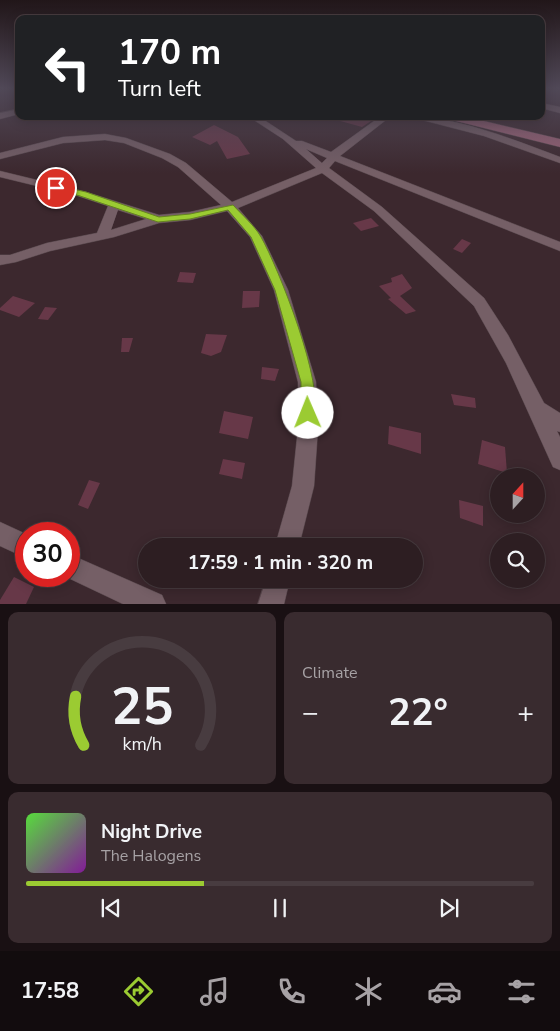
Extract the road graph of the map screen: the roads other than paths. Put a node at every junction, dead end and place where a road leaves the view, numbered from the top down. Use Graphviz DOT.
graph roads {
  1 [pos="258,120"];
  2 [pos="382,120"];
  3 [pos="427,120"];
  4 [pos="466,120"];
  5 [pos="286,137"];
  6 [pos="559,141"];
  7 [pos="0,156"];
  8 [pos="333,156"];
  9 [pos="560,160"];
  10 [pos="323,169"];
  11 [pos="0,174"];
  12 [pos="114,206"];
  13 [pos="230,207"];
  14 [pos="158,220"];
  15 [pos="102,236"];
  16 [pos="560,248"];
  17 [pos="0,260"];
  18 [pos="537,408"];
  19 [pos="560,423"];
  20 [pos="560,460"];
  21 [pos="0,534"];
  22 [pos="289,538"];
  23 [pos="15,541"];
  24 [pos="80,571"];
  25 [pos="275,588"];
  26 [pos="153,604"];
  27 [pos="271,604"];
  1 -- 5 [label="street"];
  2 -- 8 [label="street"];
  3 -- 9 [label="street"];
  4 -- 6 [label="main road"];
  5 -- 8 [label="street"];
  5 -- 10 [label="street"];
  7 -- 13 [label="street"];
  8 -- 10 [label="street"];
  8 -- 16 [label="street"];
  10 -- 13 [label="street"];
  10 -- 18 [label="street"];
  11 -- 12 [label="street"];
  12 -- 14 [label="street"];
  12 -- 15 [label="street"];
  13 -- 14 [label="street"];
  13 -- 22 [label="street"];
  14 -- 15 [label="street"];
  15 -- 17 [label="street"];
  18 -- 19 [label="street"];
  18 -- 20 [label="street"];
  21 -- 23 [label="street"];
  24 -- 26 [label="street"];
  25 -- 27 [label="street"];
}
